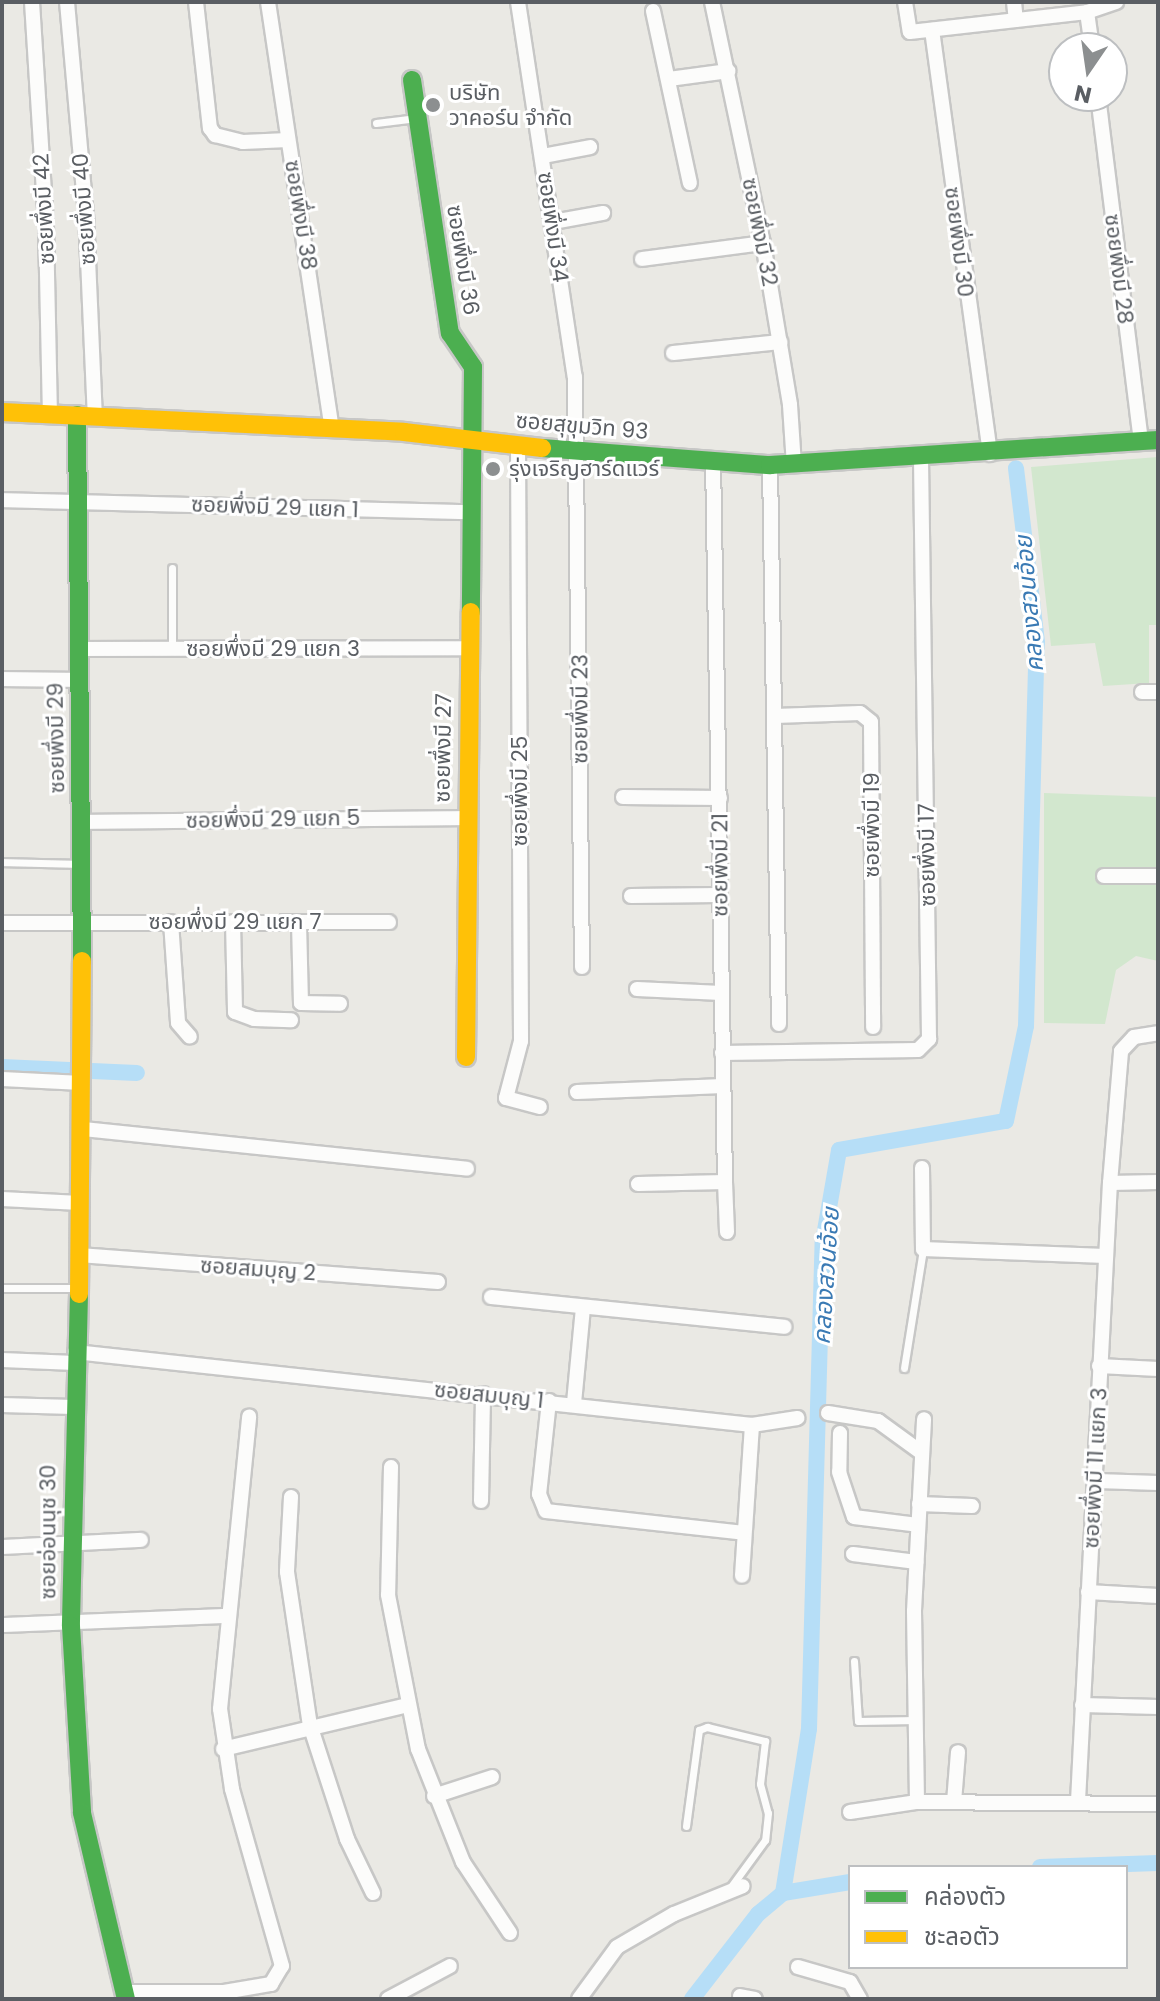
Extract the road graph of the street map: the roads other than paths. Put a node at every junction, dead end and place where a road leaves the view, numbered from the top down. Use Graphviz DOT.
graph roads {
  1 [pos="32,2"];
  2 [pos="67,2"];
  3 [pos="196,2"];
  4 [pos="268,2"];
  5 [pos="518,2"];
  6 [pos="712,2"];
  7 [pos="905,2"];
  8 [pos="1014,2"];
  9 [pos="1116,2"];
  10 [pos="653,11"];
  11 [pos="1087,12"];
  12 [pos="1016,20"];
  13 [pos="932,30"];
  14 [pos="1090,32"];
  15 [pos="728,71"];
  16 [pos="669,79"];
  17 [pos="412,80"];
  18 [pos="1100,112"];
  19 [pos="418,118"];
  20 [pos="376,123"];
  21 [pos="288,140"];
  22 [pos="590,147"];
  23 [pos="543,156"];
  24 [pos="690,183"];
  25 [pos="603,213"];
  26 [pos="553,222"];
  27 [pos="763,243"];
  28 [pos="642,259"];
  29 [pos="780,342"];
  30 [pos="673,353"];
  31 [pos="2,412"];
  32 [pos="50,415"];
  33 [pos="86,416"];
  34 [pos="332,428"];
  35 [pos="475,440"];
  36 [pos="1150,441"];
  37 [pos="518,445"];
  38 [pos="578,452"];
  39 [pos="990,454"];
  40 [pos="921,460"];
  41 [pos="713,462"];
  42 [pos="770,465"];
  43 [pos="794,465"];
  44 [pos="2,500"];
  45 [pos="77,501"];
  46 [pos="472,512"];
  47 [pos="172,568"];
  48 [pos="468,648"];
  49 [pos="79,649"];
  50 [pos="172,649"];
  51 [pos="2,679"];
  52 [pos="79,680"];
  53 [pos="1142,692"];
  54 [pos="1158,692"];
  55 [pos="775,716"];
  56 [pos="623,797"];
  57 [pos="720,798"];
  58 [pos="466,818"];
  59 [pos="81,822"];
  60 [pos="2,862"];
  61 [pos="81,864"];
  62 [pos="1104,876"];
  63 [pos="1158,876"];
  64 [pos="719,895"];
  65 [pos="631,896"];
  66 [pos="82,922"];
  67 [pos="171,922"];
  68 [pos="233,922"];
  69 [pos="299,922"];
  70 [pos="389,922"];
  71 [pos="2,923"];
  72 [pos="582,967"];
  73 [pos="637,989"];
  74 [pos="721,993"];
  75 [pos="340,1004"];
  76 [pos="291,1020"];
  77 [pos="779,1024"];
  78 [pos="873,1027"];
  79 [pos="1158,1033"];
  80 [pos="190,1037"];
  81 [pos="722,1053"];
  82 [pos="466,1057"];
  83 [pos="83,1074"];
  84 [pos="2,1079"];
  85 [pos="723,1086"];
  86 [pos="577,1092"];
  87 [pos="540,1107"];
  88 [pos="83,1129"];
  89 [pos="922,1168"];
  90 [pos="467,1169"];
  91 [pos="725,1182"];
  92 [pos="1158,1182"];
  93 [pos="1110,1183"];
  94 [pos="638,1184"];
  95 [pos="2,1199"];
  96 [pos="80,1203"];
  97 [pos="727,1232"];
  98 [pos="923,1249"];
  99 [pos="79,1255"];
  100 [pos="1105,1256"];
  101 [pos="438,1282"];
  102 [pos="2,1288"];
  103 [pos="78,1288"];
  104 [pos="491,1297"];
  105 [pos="583,1307"];
  106 [pos="784,1327"];
  107 [pos="75,1358"];
  108 [pos="2,1360"];
  109 [pos="1099,1366"];
  110 [pos="904,1368"];
  111 [pos="1158,1369"];
  112 [pos="483,1394"];
  113 [pos="549,1401"];
  114 [pos="574,1403"];
  115 [pos="2,1405"];
  116 [pos="73,1407"];
  117 [pos="828,1413"];
  118 [pos="249,1416"];
  119 [pos="797,1418"];
  120 [pos="924,1419"];
  121 [pos="752,1425"];
  122 [pos="840,1433"];
  123 [pos="922,1453"];
  124 [pos="391,1467"];
  125 [pos="1097,1481"];
  126 [pos="1158,1483"];
  127 [pos="291,1497"];
  128 [pos="481,1501"];
  129 [pos="919,1504"];
  130 [pos="972,1506"];
  131 [pos="918,1525"];
  132 [pos="744,1533"];
  133 [pos="141,1540"];
  134 [pos="71,1541"];
  135 [pos="2,1547"];
  136 [pos="853,1554"];
  137 [pos="916,1562"];
  138 [pos="742,1576"];
  139 [pos="1088,1592"];
  140 [pos="1158,1596"];
  141 [pos="229,1616"];
  142 [pos="2,1625"];
  143 [pos="71,1626"];
  144 [pos="854,1661"];
  145 [pos="408,1705"];
  146 [pos="1082,1705"];
  147 [pos="1158,1707"];
  148 [pos="916,1720"];
  149 [pos="310,1725"];
  150 [pos="223,1749"];
  151 [pos="958,1752"];
  152 [pos="492,1777"];
  153 [pos="434,1796"];
  154 [pos="1078,1801"];
  155 [pos="917,1802"];
  156 [pos="954,1802"];
  157 [pos="1158,1804"];
  158 [pos="850,1812"];
  159 [pos="686,1826"];
  160 [pos="743,1886"];
  161 [pos="728,1890"];
  162 [pos="373,1893"];
  163 [pos="510,1933"];
  164 [pos="450,1966"];
  165 [pos="798,1967"];
  166 [pos="125,1995"];
  167 [pos="740,1996"];
  168 [pos="388,1999"];
  169 [pos="579,1999"];
  170 [pos="755,1999"];
  171 [pos="860,1999"];
  1 -- 32 [label="street, ซอยพึ่งมี 42"];
  2 -- 33 [label="street, ซอยพึ่งมี 40"];
  3 -- 21 [label="street"];
  4 -- 21 [label="street, ซอยพึ่งมี 38"];
  5 -- 23 [label="street, ซอยพึ่งมี 34"];
  6 -- 15 [label="street, ซอยพึ่งมี 32"];
  7 -- 13 [label="street"];
  8 -- 12 [label="street"];
  9 -- 11 [label="street"];
  10 -- 16 [label="street"];
  11 -- 12 [label="street"];
  11 -- 14 [label="street"];
  12 -- 13 [label="street"];
  13 -- 39 [label="street, ซอยพึ่งมี 30"];
  15 -- 16 [label="street"];
  15 -- 27 [label="street, ซอยพึ่งมี 32"];
  16 -- 24 [label="street"];
  17 -- 19 [label="street, ซอยพึ่งมี 36"];
  18 -- 36 [label="street, ซอยพึ่งมี 28"];
  19 -- 20 [label="lane"];
  19 -- 35 [label="street, ซอยพึ่งมี 36"];
  21 -- 34 [label="street, ซอยพึ่งมี 38"];
  22 -- 23 [label="street"];
  23 -- 26 [label="street, ซอยพึ่งมี 34"];
  25 -- 26 [label="street"];
  26 -- 38 [label="street, ซอยพึ่งมี 34"];
  27 -- 28 [label="street"];
  27 -- 29 [label="street, ซอยพึ่งมี 32"];
  29 -- 30 [label="street"];
  29 -- 43 [label="street, ซอยพึ่งมี 32"];
  31 -- 32 [label="street, ซอยสุขุมวิท 93"];
  32 -- 33 [label="street, ซอยสุขุมวิท 93"];
  33 -- 34 [label="street, ซอยสุขุมวิท 93"];
  33 -- 45 [label="street, ซอยพึ่งมี 29"];
  34 -- 35 [label="street, ซอยสุขุมวิท 93"];
  35 -- 37 [label="street, ซอยสุขุมวิท 93"];
  35 -- 46 [label="street, ซอยพึ่งมี 27"];
  36 -- 39 [label="street, ซอยสุขุมวิท 93"];
  37 -- 38 [label="street, ซอยสุขุมวิท 93"];
  37 -- 87 [label="street, ซอยพึ่งมี 25"];
  38 -- 41 [label="street, ซอยสุขุมวิท 93"];
  38 -- 72 [label="street, ซอยพึ่งมี 23"];
  39 -- 40 [label="street, ซอยสุขุมวิท 93"];
  40 -- 43 [label="street, ซอยสุขุมวิท 93"];
  40 -- 81 [label="street, ซอยพึ่งมี 17"];
  41 -- 42 [label="street, ซอยสุขุมวิท 93"];
  41 -- 57 [label="street, ซอยพึ่งมี 21"];
  42 -- 43 [label="street, ซอยสุขุมวิท 93"];
  42 -- 55 [label="street"];
  44 -- 45 [label="street, ซอยพึ่งมี 29 แยก 1"];
  45 -- 46 [label="street, ซอยพึ่งมี 29 แยก 1"];
  45 -- 49 [label="street, ซอยพึ่งมี 29"];
  46 -- 48 [label="street, ซอยพึ่งมี 27"];
  47 -- 50 [label="lane"];
  48 -- 50 [label="street, ซอยพึ่งมี 29 แยก 3"];
  48 -- 58 [label="street, ซอยพึ่งมี 27"];
  49 -- 50 [label="street, ซอยพึ่งมี 29 แยก 3"];
  49 -- 52 [label="street, ซอยพึ่งมี 29"];
  51 -- 52 [label="street"];
  52 -- 59 [label="street, ซอยพึ่งมี 29"];
  53 -- 54 [label="street"];
  55 -- 77 [label="street"];
  55 -- 78 [label="street, ซอยพึ่งมี 19"];
  56 -- 57 [label="street"];
  57 -- 64 [label="street, ซอยพึ่งมี 21"];
  58 -- 59 [label="street, ซอยพึ่งมี 29 แยก 5"];
  58 -- 82 [label="street, ซอยพึ่งมี 27"];
  59 -- 61 [label="street, ซอยพึ่งมี 29"];
  60 -- 61 [label="lane"];
  61 -- 66 [label="street, ซอยพึ่งมี 29"];
  62 -- 63 [label="street"];
  64 -- 65 [label="street"];
  64 -- 74 [label="street, ซอยพึ่งมี 21"];
  66 -- 67 [label="street, ซอยพึ่งมี 29 แยก 7"];
  66 -- 71 [label="street, ซอยพึ่งมี 29 แยก 7"];
  66 -- 83 [label="street, ซอยพึ่งมี 29"];
  67 -- 68 [label="street, ซอยพึ่งมี 29 แยก 7"];
  67 -- 80 [label="street"];
  68 -- 69 [label="street, ซอยพึ่งมี 29 แยก 7"];
  68 -- 76 [label="street"];
  69 -- 70 [label="street, ซอยพึ่งมี 29 แยก 7"];
  69 -- 75 [label="street"];
  73 -- 74 [label="street"];
  74 -- 81 [label="street, ซอยพึ่งมี 21"];
  79 -- 93 [label="street, ซอยพึ่งมี 11 แยก 3"];
  81 -- 85 [label="street, ซอยพึ่งมี 21"];
  83 -- 84 [label="street"];
  83 -- 88 [label="street, ซอยอ่อนนุช 30"];
  85 -- 86 [label="street"];
  85 -- 91 [label="street, ซอยพึ่งมี 21"];
  88 -- 90 [label="street"];
  88 -- 96 [label="street, ซอยอ่อนนุช 30"];
  89 -- 98 [label="street"];
  91 -- 94 [label="street"];
  91 -- 97 [label="street, ซอยพึ่งมี 21"];
  92 -- 93 [label="street"];
  93 -- 100 [label="street, ซอยพึ่งมี 11 แยก 3"];
  95 -- 96 [label="street"];
  96 -- 99 [label="street, ซอยอ่อนนุช 30"];
  98 -- 100 [label="street"];
  98 -- 110 [label="lane"];
  99 -- 101 [label="street, ซอยสมบุญ 2"];
  99 -- 103 [label="street, ซอยอ่อนนุช 30"];
  100 -- 109 [label="street, ซอยพึ่งมี 11 แยก 3"];
  102 -- 103 [label="lane"];
  103 -- 107 [label="street, ซอยอ่อนนุช 30"];
  104 -- 105 [label="street"];
  105 -- 106 [label="street"];
  105 -- 114 [label="street"];
  107 -- 108 [label="street, ซอยสมบุญ 1"];
  107 -- 112 [label="street, ซอยสมบุญ 1"];
  107 -- 116 [label="street, ซอยอ่อนนุช 30"];
  109 -- 111 [label="street"];
  109 -- 125 [label="street, ซอยพึ่งมี 11 แยก 3"];
  112 -- 113 [label="street, ซอยสมบุญ 1"];
  112 -- 128 [label="street"];
  113 -- 114 [label="street, ซอยสมบุญ 1"];
  113 -- 132 [label="street"];
  114 -- 121 [label="street, ซอยสมบุญ 1"];
  115 -- 116 [label="street"];
  116 -- 134 [label="street, ซอยอ่อนนุช 30"];
  117 -- 123 [label="street"];
  118 -- 141 [label="street"];
  119 -- 121 [label="street, ซอยสมบุญ 1"];
  120 -- 123 [label="street"];
  121 -- 132 [label="street"];
  122 -- 131 [label="street"];
  123 -- 129 [label="street"];
  124 -- 145 [label="street"];
  125 -- 126 [label="street"];
  125 -- 139 [label="street, ซอยพึ่งมี 11 แยก 3"];
  127 -- 149 [label="street"];
  129 -- 130 [label="street"];
  129 -- 131 [label="street"];
  131 -- 137 [label="street"];
  132 -- 138 [label="street"];
  133 -- 134 [label="street"];
  134 -- 135 [label="street"];
  134 -- 143 [label="street, ซอยอ่อนนุช 30"];
  136 -- 137 [label="street"];
  137 -- 148 [label="street"];
  139 -- 140 [label="street"];
  139 -- 146 [label="street, ซอยพึ่งมี 11 แยก 3"];
  141 -- 143 [label="street"];
  141 -- 150 [label="street"];
  142 -- 143 [label="street"];
  143 -- 166 [label="street, ซอยอ่อนนุช 30"];
  144 -- 148 [label="lane"];
  145 -- 149 [label="street"];
  145 -- 153 [label="street"];
  146 -- 147 [label="street"];
  146 -- 154 [label="street, ซอยพึ่งมี 11 แยก 3"];
  148 -- 155 [label="street"];
  149 -- 150 [label="street"];
  149 -- 162 [label="street"];
  150 -- 166 [label="street"];
  151 -- 156 [label="street"];
  152 -- 153 [label="street"];
  153 -- 163 [label="street"];
  154 -- 156 [label="street"];
  154 -- 157 [label="street"];
  155 -- 156 [label="street"];
  155 -- 158 [label="street"];
  159 -- 161 [label="lane"];
  160 -- 161 [label="street"];
  161 -- 169 [label="street"];
  164 -- 168 [label="street"];
  165 -- 171 [label="street"];
  167 -- 170 [label="street"];
}
